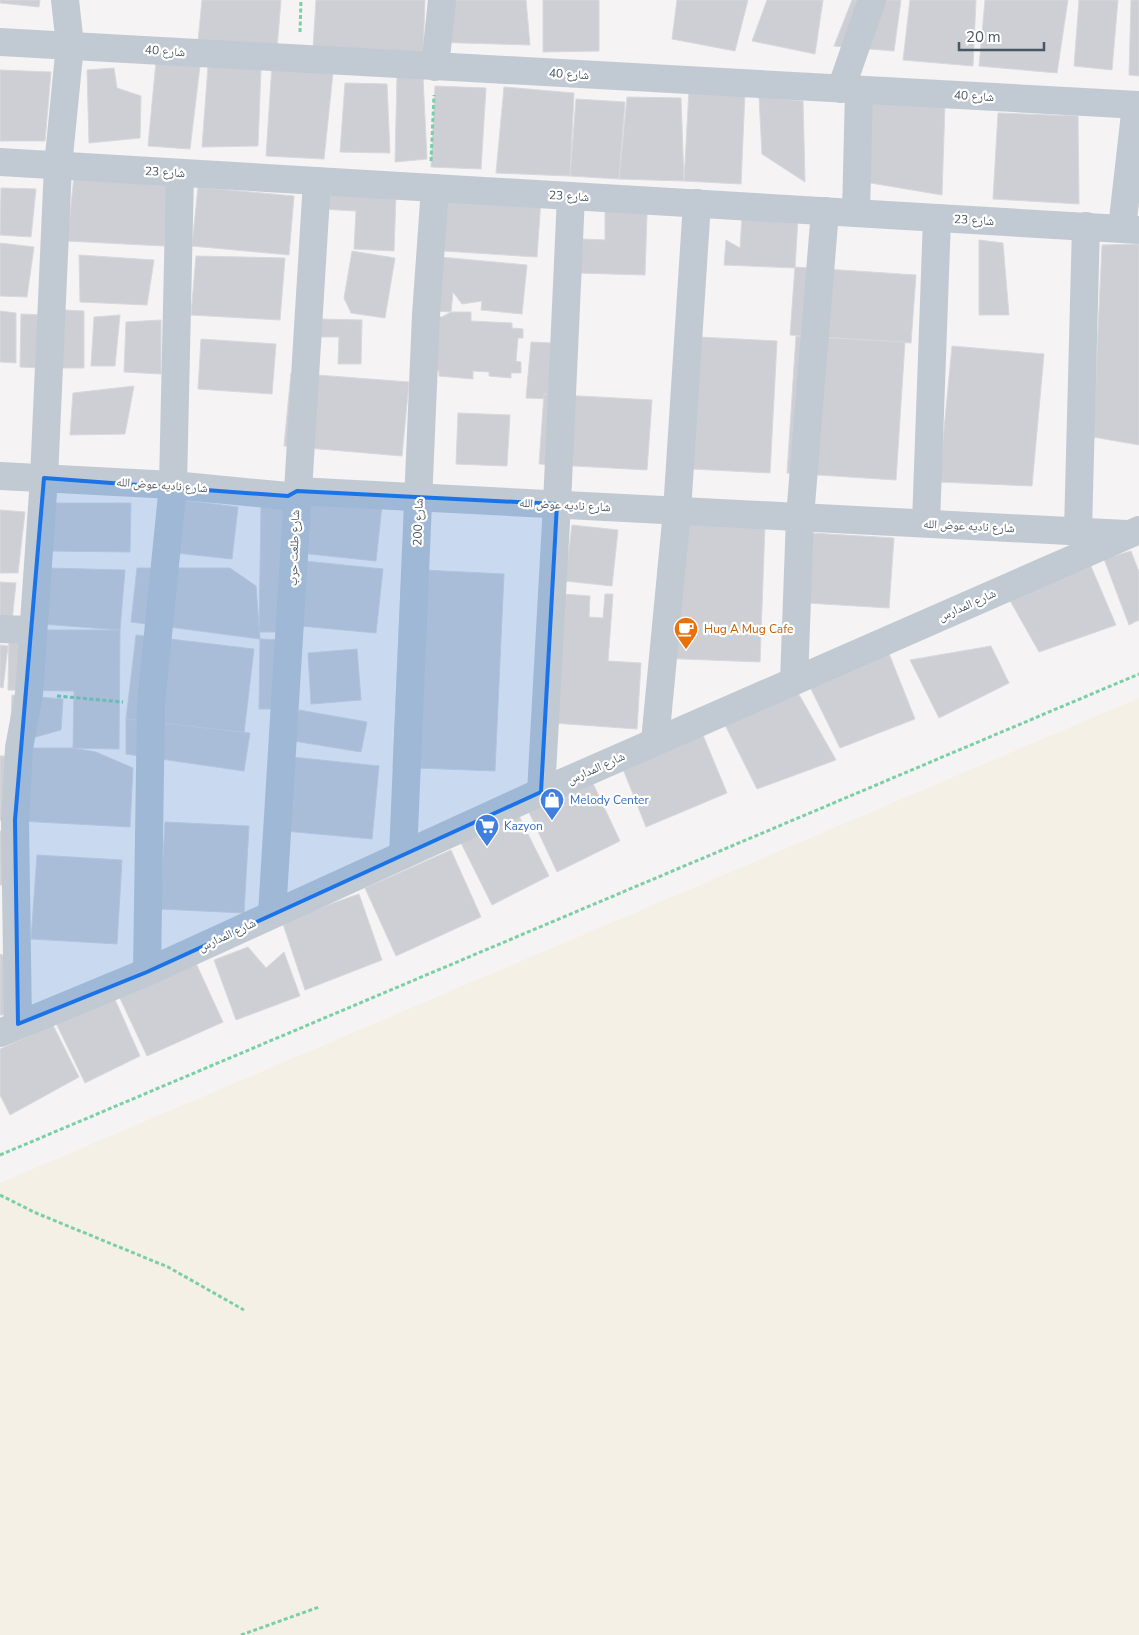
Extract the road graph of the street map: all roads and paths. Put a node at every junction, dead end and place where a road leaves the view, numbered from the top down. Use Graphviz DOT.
graph roads {
  1 [pos="65,0"];
  2 [pos="442,0"];
  3 [pos="872,0"];
  4 [pos="0,42"];
  5 [pos="70,44"];
  6 [pos="435,67"];
  7 [pos="850,89"];
  8 [pos="1138,105"];
  9 [pos="0,162"];
  10 [pos="58,166"];
  11 [pos="180,173"];
  12 [pos="317,181"];
  13 [pos="435,188"];
  14 [pos="571,196"];
  15 [pos="697,203"];
  16 [pos="826,211"];
  17 [pos="856,213"];
  18 [pos="937,218"];
  19 [pos="1086,226"];
  20 [pos="1131,229"];
  21 [pos="0,476"];
  22 [pos="44,478"];
  23 [pos="173,485"];
  24 [pos="297,491"];
  25 [pos="419,498"];
  26 [pos="557,504"];
  27 [pos="677,511"];
  28 [pos="800,517"];
  29 [pos="926,523"];
  30 [pos="1078,531"];
  31 [pos="1135,532"];
  32 [pos="0,629"];
  33 [pos="32,630"];
  34 [pos="1139,674"];
  35 [pos="794,682"];
  36 [pos="29,694"];
  37 [pos="151,704"];
  38 [pos="655,741"];
  39 [pos="541,792"];
  40 [pos="403,855"];
  41 [pos="272,914"];
  42 [pos="147,972"];
  43 [pos="9,1029"];
  44 [pos="0,1155"];
  45 [pos="0,1195"];
  46 [pos="244,1310"];
  47 [pos="319,1607"];
  48 [pos="241,1635"];
  1 -- 5 [label="street"];
  2 -- 6 [label="street"];
  3 -- 7 [label="street"];
  4 -- 5 [label="street, شارع 40"];
  5 -- 6 [label="street, شارع 40"];
  5 -- 10 [label="street"];
  6 -- 7 [label="street, شارع 40"];
  6 -- 13 [label="path"];
  7 -- 8 [label="street, شارع 40"];
  7 -- 17 [label="street"];
  8 -- 20 [label="street"];
  9 -- 10 [label="street, شارع 23"];
  10 -- 11 [label="street, شارع 23"];
  10 -- 22 [label="street"];
  11 -- 12 [label="street, شارع 23"];
  11 -- 23 [label="street"];
  12 -- 13 [label="street, شارع 23"];
  12 -- 24 [label="street, شارع طلعت حرب"];
  13 -- 14 [label="street, شارع 23"];
  13 -- 25 [label="street, شارع 200"];
  14 -- 15 [label="street, شارع 23"];
  14 -- 26 [label="street"];
  15 -- 16 [label="street, شارع 23"];
  15 -- 27 [label="street"];
  16 -- 17 [label="street, شارع 23"];
  16 -- 28 [label="street"];
  17 -- 18 [label="street, شارع 23"];
  18 -- 19 [label="street, شارع 23"];
  18 -- 29 [label="street"];
  19 -- 20 [label="street, شارع 23"];
  19 -- 30 [label="street"];
  21 -- 22 [label="street, شارع ناديه عوض الله"];
  22 -- 23 [label="street, شارع ناديه عوض الله"];
  22 -- 33 [label="street"];
  23 -- 24 [label="street, شارع ناديه عوض الله"];
  23 -- 37 [label="street"];
  24 -- 25 [label="street, شارع ناديه عوض الله"];
  24 -- 41 [label="street, شارع طلعت حرب"];
  25 -- 26 [label="street, شارع ناديه عوض الله"];
  25 -- 40 [label="street, شارع 200"];
  26 -- 27 [label="street, شارع ناديه عوض الله"];
  26 -- 39 [label="street"];
  27 -- 28 [label="street, شارع ناديه عوض الله"];
  27 -- 38 [label="street"];
  28 -- 29 [label="street, شارع ناديه عوض الله"];
  28 -- 35 [label="street"];
  29 -- 30 [label="street, شارع ناديه عوض الله"];
  30 -- 31 [label="street, شارع ناديه عوض الله"];
  31 -- 35 [label="street, شارع المدارس"];
  32 -- 33 [label="street"];
  33 -- 36 [label="street"];
  34 -- 44 [label="path"];
  35 -- 38 [label="street, شارع المدارس"];
  36 -- 37 [label="path"];
  36 -- 43 [label="street"];
  37 -- 42 [label="street"];
  38 -- 39 [label="street, شارع المدارس"];
  39 -- 40 [label="street, شارع المدارس"];
  40 -- 41 [label="street, شارع المدارس"];
  41 -- 42 [label="street, شارع المدارس"];
  42 -- 43 [label="street, شارع المدارس"];
  45 -- 46 [label="path"];
  47 -- 48 [label="path"];
}
